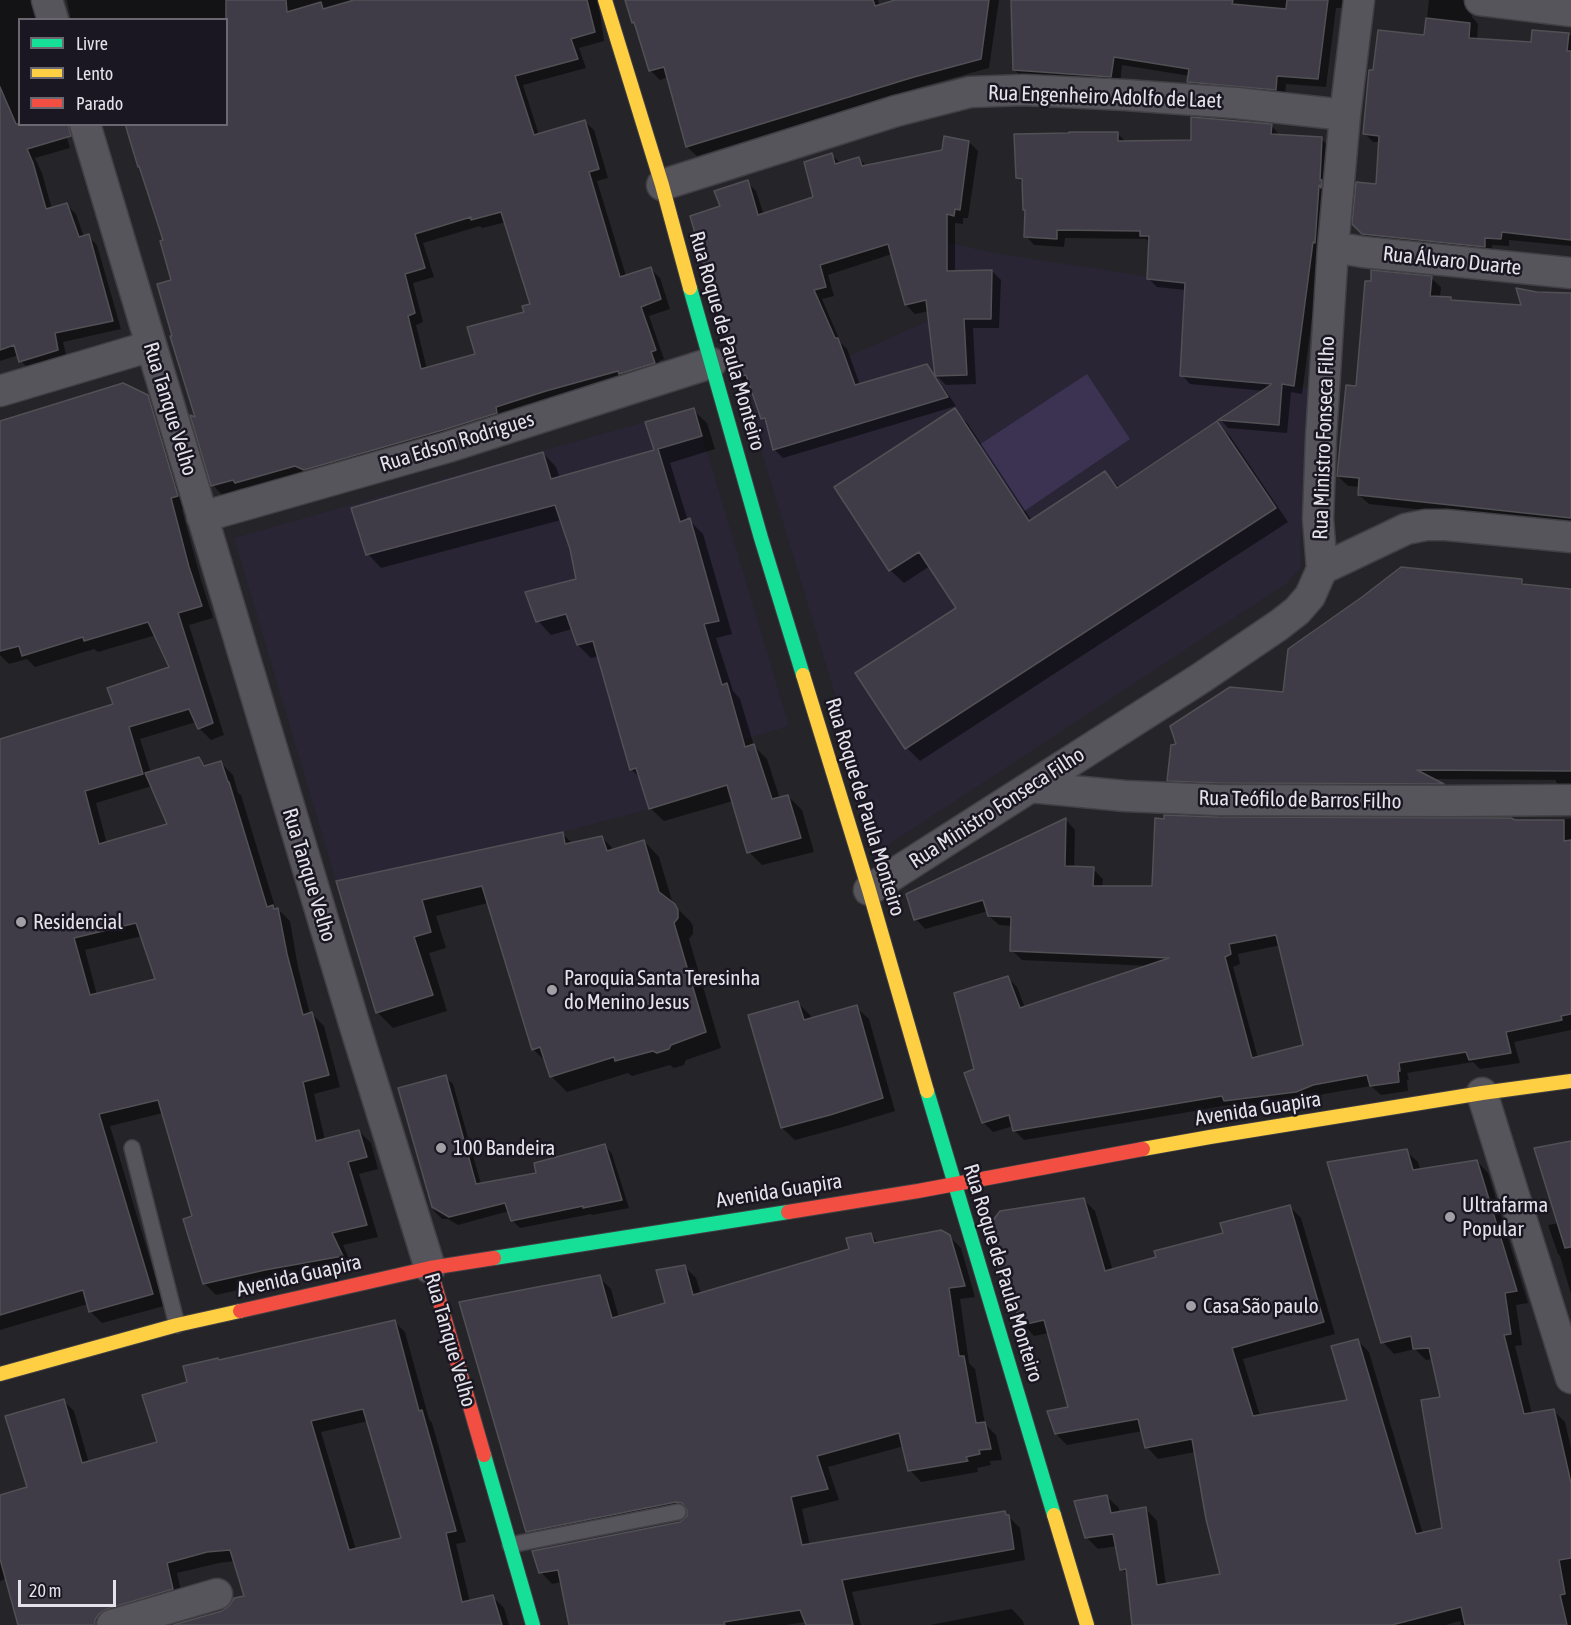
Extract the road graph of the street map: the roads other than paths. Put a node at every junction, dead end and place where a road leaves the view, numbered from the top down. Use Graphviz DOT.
graph roads {
  1 [pos="47,0"];
  2 [pos="605,0"];
  3 [pos="1359,0"];
  4 [pos="1480,0"];
  5 [pos="1571,11"];
  6 [pos="52,18"];
  7 [pos="1345,115"];
  8 [pos="86,126"];
  9 [pos="662,185"];
  10 [pos="1333,247"];
  11 [pos="1571,273"];
  12 [pos="151,346"];
  13 [pos="711,363"];
  14 [pos="0,392"];
  15 [pos="202,517"];
  16 [pos="1571,537"];
  17 [pos="1322,569"];
  18 [pos="1030,787"];
  19 [pos="1571,800"];
  20 [pos="869,890"];
  21 [pos="1571,1081"];
  22 [pos="1482,1093"];
  23 [pos="132,1148"];
  24 [pos="955,1185"];
  25 [pos="430,1268"];
  26 [pos="177,1325"];
  27 [pos="0,1374"];
  28 [pos="1571,1378"];
  29 [pos="678,1512"];
  30 [pos="510,1545"];
  31 [pos="217,1594"];
  32 [pos="112,1625"];
  33 [pos="533,1625"];
  34 [pos="1087,1625"];
  1 -- 6 [label="street"];
  2 -- 9 [label="street, Rua Roque de Paula Monteiro"];
  3 -- 7 [label="street, Rua Ministro Fonseca Filho"];
  4 -- 5 [label="street"];
  7 -- 9 [label="street, Rua Engenheiro Adolfo de Laet"];
  7 -- 10 [label="street, Rua Ministro Fonseca Filho"];
  8 -- 12 [label="street, Rua Tanque Velho"];
  9 -- 13 [label="street, Rua Roque de Paula Monteiro"];
  10 -- 11 [label="street, Rua Álvaro Duarte"];
  10 -- 17 [label="street, Rua Ministro Fonseca Filho"];
  12 -- 14 [label="street"];
  12 -- 15 [label="street, Rua Tanque Velho"];
  13 -- 15 [label="street, Rua Edson Rodrigues"];
  13 -- 20 [label="street, Rua Roque de Paula Monteiro"];
  15 -- 25 [label="street, Rua Tanque Velho"];
  16 -- 17 [label="street"];
  17 -- 18 [label="street, Rua Ministro Fonseca Filho"];
  18 -- 19 [label="street, Rua Teófilo de Barros Filho"];
  18 -- 20 [label="street, Rua Ministro Fonseca Filho"];
  20 -- 24 [label="street, Rua Roque de Paula Monteiro"];
  21 -- 22 [label="street, Avenida Guapira"];
  22 -- 24 [label="street, Avenida Guapira"];
  22 -- 28 [label="street"];
  23 -- 26 [label="lane"];
  24 -- 25 [label="street, Avenida Guapira"];
  24 -- 34 [label="street, Rua Roque de Paula Monteiro"];
  25 -- 26 [label="street, Avenida Guapira"];
  25 -- 30 [label="street, Rua Tanque Velho"];
  26 -- 27 [label="street, Avenida Guapira"];
  29 -- 30 [label="lane"];
  30 -- 33 [label="street, Rua Tanque Velho"];
  31 -- 32 [label="street"];
}
